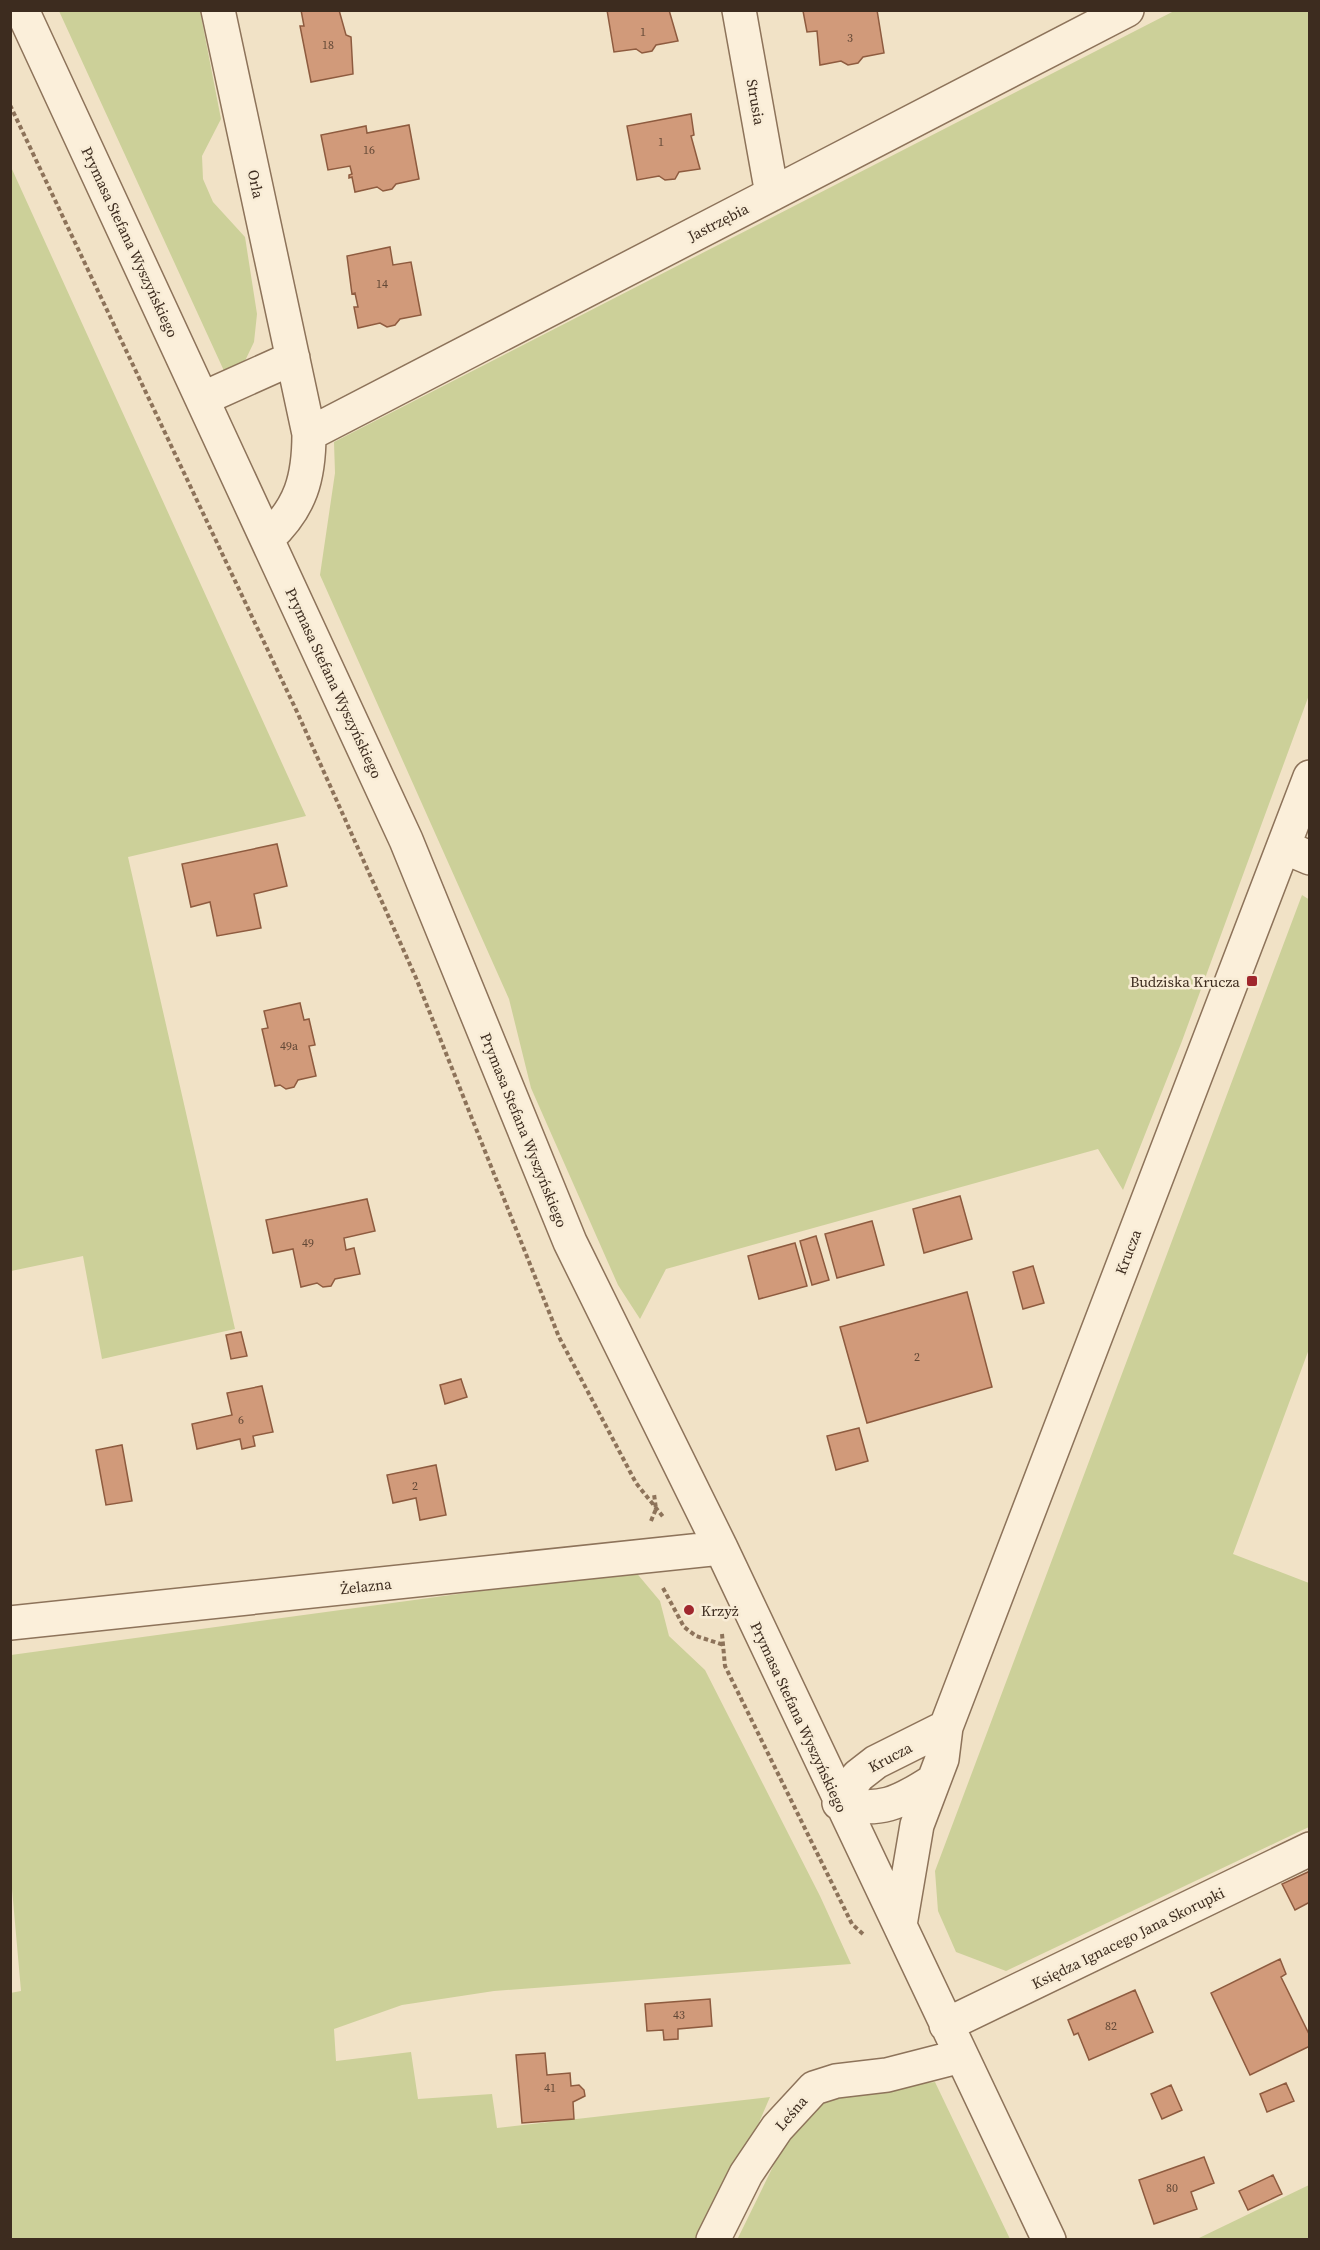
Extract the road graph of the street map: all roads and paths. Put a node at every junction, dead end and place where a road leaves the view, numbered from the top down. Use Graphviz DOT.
graph roads {
  1 [pos="22,10"];
  2 [pos="218,10"];
  3 [pos="739,10"];
  4 [pos="1127,10"];
  5 [pos="10,105"];
  6 [pos="772,194"];
  7 [pos="293,358"];
  8 [pos="204,398"];
  9 [pos="309,434"];
  10 [pos="268,538"];
  11 [pos="1308,784"];
  12 [pos="1297,852"];
  13 [pos="720,1548"];
  14 [pos="678,1552"];
  15 [pos="656,1579"];
  16 [pos="10,1623"];
  17 [pos="721,1632"];
  18 [pos="723,1644"];
  19 [pos="732,1647"];
  20 [pos="946,1727"];
  21 [pos="933,1781"];
  22 [pos="839,1803"];
  23 [pos="1310,1849"];
  24 [pos="900,1925"];
  25 [pos="868,1938"];
  26 [pos="946,2025"];
  27 [pos="961,2056"];
  28 [pos="713,2240"];
  29 [pos="1049,2240"];
  1 -- 8 [label="street, Prymasa Stefana Wyszyńskiego"];
  2 -- 7 [label="street, Orla"];
  3 -- 6 [label="street, Strusia"];
  4 -- 6 [label="street, Jastrzębia"];
  5 -- 14 [label="path"];
  6 -- 9 [label="street, Jastrzębia"];
  7 -- 8 [label="street"];
  7 -- 9 [label="street, Orla"];
  8 -- 10 [label="street, Prymasa Stefana Wyszyńskiego"];
  9 -- 10 [label="street, Orla"];
  10 -- 13 [label="street, Prymasa Stefana Wyszyńskiego"];
  11 -- 12 [label="street, Krucza"];
  12 -- 20 [label="street, Krucza"];
  13 -- 14 [label="street, Żelazna"];
  13 -- 22 [label="street, Prymasa Stefana Wyszyńskiego"];
  14 -- 16 [label="street, Żelazna"];
  15 -- 18 [label="path"];
  17 -- 18 [label="path"];
  18 -- 19 [label="path"];
  18 -- 25 [label="path"];
  20 -- 21 [label="street, Krucza"];
  20 -- 22 [label="street, Krucza"];
  21 -- 22 [label="street"];
  21 -- 24 [label="street, Krucza"];
  22 -- 24 [label="street, Prymasa Stefana Wyszyńskiego"];
  23 -- 26 [label="street, Księdza Ignacego Jana Skorupki"];
  24 -- 26 [label="street, Prymasa Stefana Wyszyńskiego"];
  26 -- 27 [label="street, Prymasa Stefana Wyszyńskiego"];
  27 -- 28 [label="street, Leśna"];
  27 -- 29 [label="street, Prymasa Stefana Wyszyńskiego"];
}
